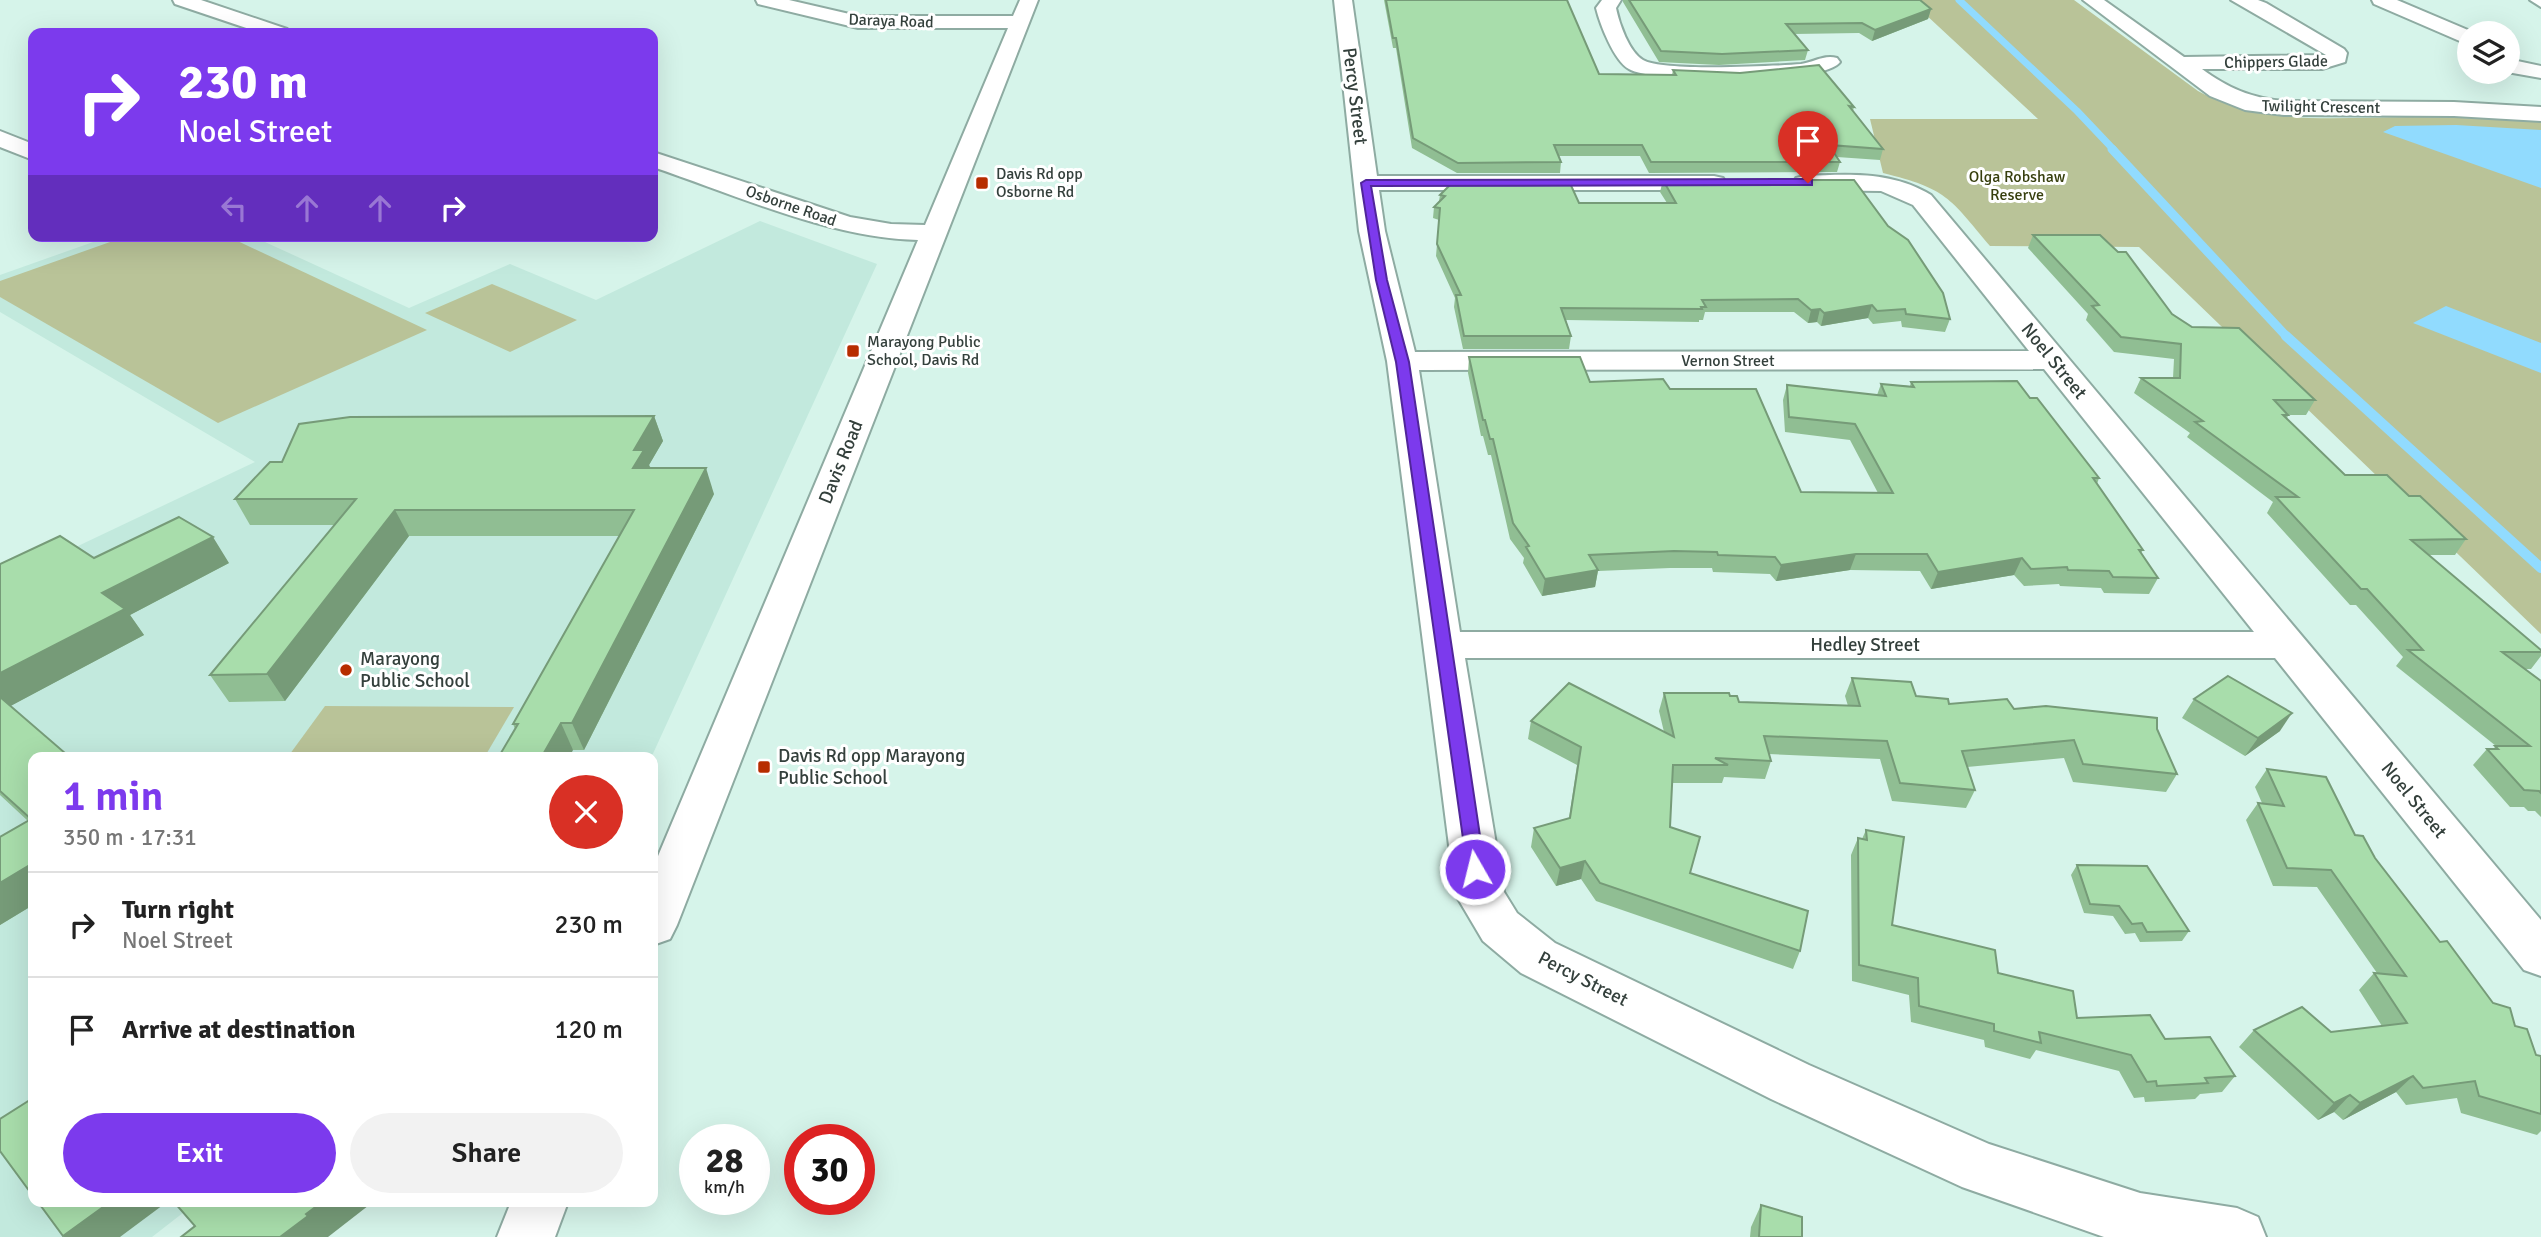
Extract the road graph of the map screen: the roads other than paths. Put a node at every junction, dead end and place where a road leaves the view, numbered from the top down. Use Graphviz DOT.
graph roads {
  1 [pos="181,0"];
  2 [pos="765,0"];
  3 [pos="1030,0"];
  4 [pos="1343,0"];
  5 [pos="1612,0"];
  6 [pos="2092,0"];
  7 [pos="2240,0"];
  8 [pos="2381,0"];
  9 [pos="1020,22"];
  10 [pos="265,28"];
  11 [pos="2457,33"];
  12 [pos="1830,62"];
  13 [pos="2179,63"];
  14 [pos="2520,70"];
  15 [pos="2541,72"];
  16 [pos="2541,114"];
  17 [pos="0,138"];
  18 [pos="28,151"];
  19 [pos="658,161"];
  20 [pos="1366,183"];
  21 [pos="1739,183"];
  22 [pos="1780,183"];
  23 [pos="934,233"];
  24 [pos="2053,360"];
  25 [pos="1402,362"];
  26 [pos="1443,645"];
  27 [pos="2287,645"];
  28 [pos="658,913"];
  29 [pos="2541,955"];
  30 [pos="538,1207"];
  31 [pos="526,1237"];
  32 [pos="2236,1237"];
  1 -- 10 [label="street"];
  2 -- 9 [label="street, Daraya Road"];
  3 -- 9 [label="street, Davis Road"];
  4 -- 20 [label="street, Percy Street"];
  5 -- 12 [label="street"];
  6 -- 13 [label="street, Twilight Crescent"];
  7 -- 13 [label="street, Chippers Glade"];
  8 -- 11 [label="street"];
  9 -- 23 [label="street, Davis Road"];
  13 -- 16 [label="street, Twilight Crescent"];
  14 -- 15 [label="street"];
  17 -- 18 [label="street"];
  19 -- 23 [label="street, Osborne Road"];
  20 -- 21 [label="street"];
  20 -- 25 [label="street, Percy Street"];
  22 -- 24 [label="street, Noel Street"];
  23 -- 28 [label="street, Davis Road"];
  24 -- 25 [label="street, Vernon Street"];
  24 -- 27 [label="street, Noel Street"];
  25 -- 26 [label="street, Percy Street"];
  26 -- 27 [label="street, Hedley Street"];
  26 -- 32 [label="street, Percy Street"];
  27 -- 29 [label="street, Noel Street"];
  30 -- 31 [label="street"];
}
